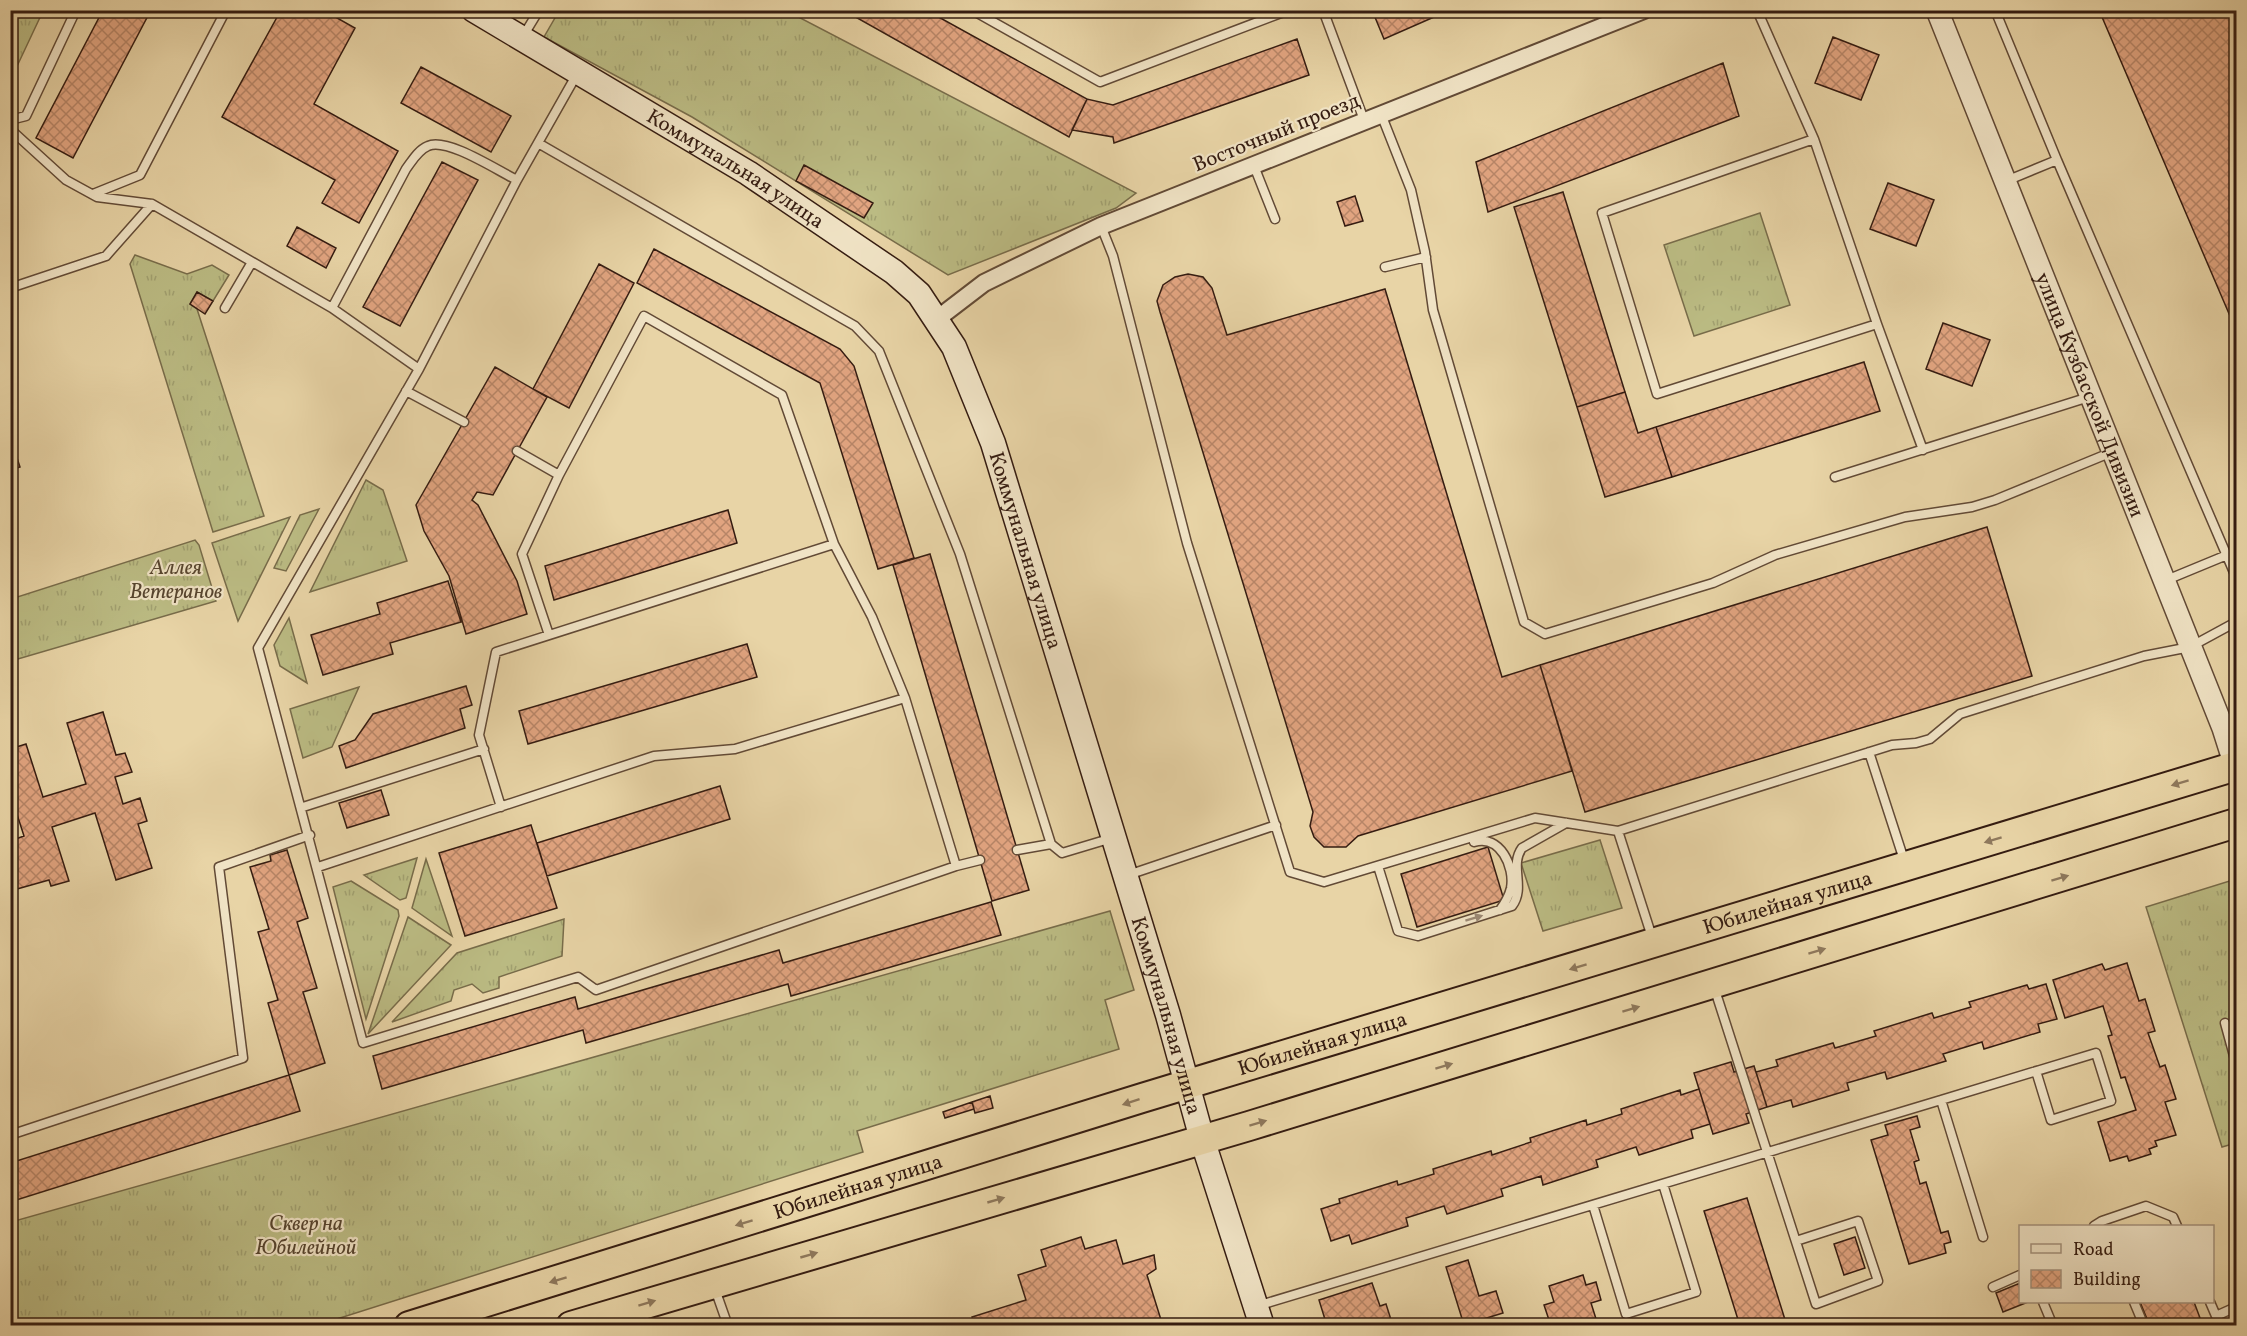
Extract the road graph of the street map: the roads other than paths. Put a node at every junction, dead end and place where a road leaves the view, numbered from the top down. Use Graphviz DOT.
graph roads {
  1 [pos="76,10"];
  2 [pos="226,10"];
  3 [pos="474,10"];
  4 [pos="539,10"];
  5 [pos="972,10"];
  6 [pos="1289,10"];
  7 [pos="1323,10"];
  8 [pos="1644,10"];
  9 [pos="1757,10"];
  10 [pos="1995,10"];
  11 [pos="1936,14"];
  12 [pos="522,38"];
  13 [pos="579,71"];
  14 [pos="1381,114"];
  15 [pos="10,120"];
  16 [pos="1364,120"];
  17 [pos="10,129"];
  18 [pos="1814,139"];
  19 [pos="538,143"];
  20 [pos="2057,160"];
  21 [pos="1254,166"];
  22 [pos="517,180"];
  23 [pos="2004,182"];
  24 [pos="93,194"];
  25 [pos="152,204"];
  26 [pos="1275,219"];
  27 [pos="1101,226"];
  28 [pos="1426,257"];
  29 [pos="252,262"];
  30 [pos="1385,267"];
  31 [pos="10,288"];
  32 [pos="225,308"];
  33 [pos="332,308"];
  34 [pos="938,319"];
  35 [pos="1877,324"];
  36 [pos="419,369"];
  37 [pos="406,391"];
  38 [pos="2090,397"];
  39 [pos="464,422"];
  40 [pos="1923,450"];
  41 [pos="518,451"];
  42 [pos="2112,452"];
  43 [pos="559,475"];
  44 [pos="1835,477"];
  45 [pos="834,544"];
  46 [pos="2227,555"];
  47 [pos="2236,578"];
  48 [pos="2163,582"];
  49 [pos="2236,622"];
  50 [pos="549,634"];
  51 [pos="2190,647"];
  52 [pos="905,698"];
  53 [pos="484,749"];
  54 [pos="1869,752"];
  55 [pos="2236,767"];
  56 [pos="303,807"];
  57 [pos="501,807"];
  58 [pos="1566,823"];
  59 [pos="2236,823"];
  60 [pos="1276,825"];
  61 [pos="1618,831"];
  62 [pos="310,835"];
  63 [pos="1112,838"];
  64 [pos="1052,844"];
  65 [pos="1017,850"];
  66 [pos="980,860"];
  67 [pos="956,866"];
  68 [pos="318,867"];
  69 [pos="1907,867"];
  70 [pos="1379,868"];
  71 [pos="1124,876"];
  72 [pos="1500,910"];
  73 [pos="1654,944"];
  74 [pos="1713,984"];
  75 [pos="2225,1023"];
  76 [pos="2236,1063"];
  77 [pos="2036,1071"];
  78 [pos="1187,1085"];
  79 [pos="1941,1100"];
  80 [pos="10,1135"];
  81 [pos="1202,1139"];
  82 [pos="1767,1152"];
  83 [pos="1663,1184"];
  84 [pos="1593,1205"];
  85 [pos="2100,1225"];
  86 [pos="2176,1225"];
  87 [pos="1983,1237"];
  88 [pos="1796,1241"];
  89 [pos="2019,1275"];
  90 [pos="712,1283"];
  91 [pos="1992,1287"];
  92 [pos="2043,1303"];
  93 [pos="2134,1303"];
  94 [pos="2210,1303"];
  95 [pos="2236,1307"];
  96 [pos="1259,1316"];
  97 [pos="409,1326"];
  98 [pos="571,1326"];
  99 [pos="728,1326"];
  100 [pos="2053,1326"];
  101 [pos="2144,1326"];
  1 -- 15 [label="lane"];
  2 -- 24 [label="lane"];
  3 -- 12 [label="main road, Коммунальная улица"];
  4 -- 12 [label="lane"];
  5 -- 6 [label="lane"];
  7 -- 16 [label="lane"];
  8 -- 14 [label="street, Восточный проезд"];
  9 -- 18 [label="lane"];
  10 -- 20 [label="lane"];
  11 -- 23 [label="street, улица Кузбасской Дивизии"];
  12 -- 13 [label="main road, Коммунальная улица"];
  13 -- 19 [label="lane"];
  13 -- 34 [label="main road, Коммунальная улица"];
  14 -- 16 [label="street, Восточный проезд"];
  14 -- 28 [label="lane"];
  16 -- 21 [label="street, Восточный проезд"];
  17 -- 24 [label="lane"];
  18 -- 35 [label="lane"];
  18 -- 35 [label="lane"];
  19 -- 22 [label="lane"];
  19 -- 64 [label="lane"];
  20 -- 23 [label="lane"];
  20 -- 46 [label="lane"];
  21 -- 26 [label="lane"];
  21 -- 27 [label="street, Восточный проезд"];
  22 -- 33 [label="lane"];
  22 -- 36 [label="lane"];
  23 -- 38 [label="street, улица Кузбасской Дивизии"];
  24 -- 25 [label="lane"];
  25 -- 29 [label="lane"];
  25 -- 31 [label="lane"];
  27 -- 34 [label="street, Восточный проезд"];
  27 -- 60 [label="lane"];
  28 -- 30 [label="lane"];
  28 -- 42 [label="lane"];
  29 -- 32 [label="lane"];
  29 -- 33 [label="lane"];
  33 -- 36 [label="lane"];
  34 -- 63 [label="main road, Коммунальная улица"];
  35 -- 40 [label="lane"];
  36 -- 37 [label="lane"];
  37 -- 39 [label="lane"];
  37 -- 56 [label="lane"];
  38 -- 40 [label="lane"];
  38 -- 42 [label="street, улица Кузбасской Дивизии"];
  40 -- 44 [label="lane"];
  41 -- 43 [label="lane"];
  42 -- 48 [label="street, улица Кузбасской Дивизии"];
  43 -- 45 [label="lane"];
  43 -- 50 [label="lane"];
  45 -- 50 [label="lane"];
  45 -- 52 [label="lane"];
  46 -- 47 [label="lane"];
  46 -- 48 [label="lane"];
  48 -- 51 [label="street, улица Кузбасской Дивизии"];
  49 -- 51 [label="lane"];
  50 -- 53 [label="lane"];
  51 -- 54 [label="lane"];
  51 -- 55 [label="street, улица Кузбасской Дивизии"];
  52 -- 57 [label="lane"];
  52 -- 67 [label="lane"];
  53 -- 56 [label="lane"];
  53 -- 57 [label="lane"];
  54 -- 61 [label="lane"];
  54 -- 69 [label="lane"];
  55 -- 69 [label="highway, Юбилейная улица, one-way"];
  56 -- 62 [label="lane"];
  57 -- 68 [label="lane"];
  58 -- 61 [label="lane"];
  58 -- 70 [label="lane"];
  58 -- 72 [label="lane"];
  74 -- 59 [label="highway, one-way"];
  60 -- 70 [label="lane"];
  60 -- 71 [label="lane"];
  61 -- 73 [label="lane"];
  62 -- 68 [label="lane"];
  62 -- 80 [label="lane"];
  63 -- 64 [label="lane"];
  63 -- 71 [label="main road, Коммунальная улица"];
  64 -- 65 [label="lane"];
  66 -- 67 [label="lane"];
  67 -- 68 [label="lane"];
  69 -- 73 [label="highway, Юбилейная улица"];
  70 -- 72 [label="lane, one-way"];
  70 -- 72 [label="lane"];
  71 -- 78 [label="main road, Коммунальная улица"];
  73 -- 78 [label="highway, Юбилейная улица, one-way"];
  81 -- 74 [label="highway, one-way"];
  74 -- 82 [label="lane"];
  75 -- 76 [label="lane"];
  77 -- 77 [label="lane"];
  77 -- 79 [label="lane"];
  78 -- 81 [label="main road, Коммунальная улица"];
  78 -- 97 [label="highway, Юбилейная улица, one-way"];
  79 -- 82 [label="lane"];
  79 -- 87 [label="lane"];
  90 -- 81 [label="highway, one-way"];
  81 -- 96 [label="main road, Коммунальная улица"];
  82 -- 83 [label="lane"];
  82 -- 88 [label="lane"];
  83 -- 84 [label="lane"];
  83 -- 84 [label="lane"];
  84 -- 96 [label="lane"];
  85 -- 86 [label="lane"];
  88 -- 88 [label="lane"];
  89 -- 91 [label="lane"];
  98 -- 90 [label="highway, one-way"];
  90 -- 99 [label="lane"];
  92 -- 100 [label="lane"];
  93 -- 101 [label="lane"];
  94 -- 95 [label="lane"];
}
